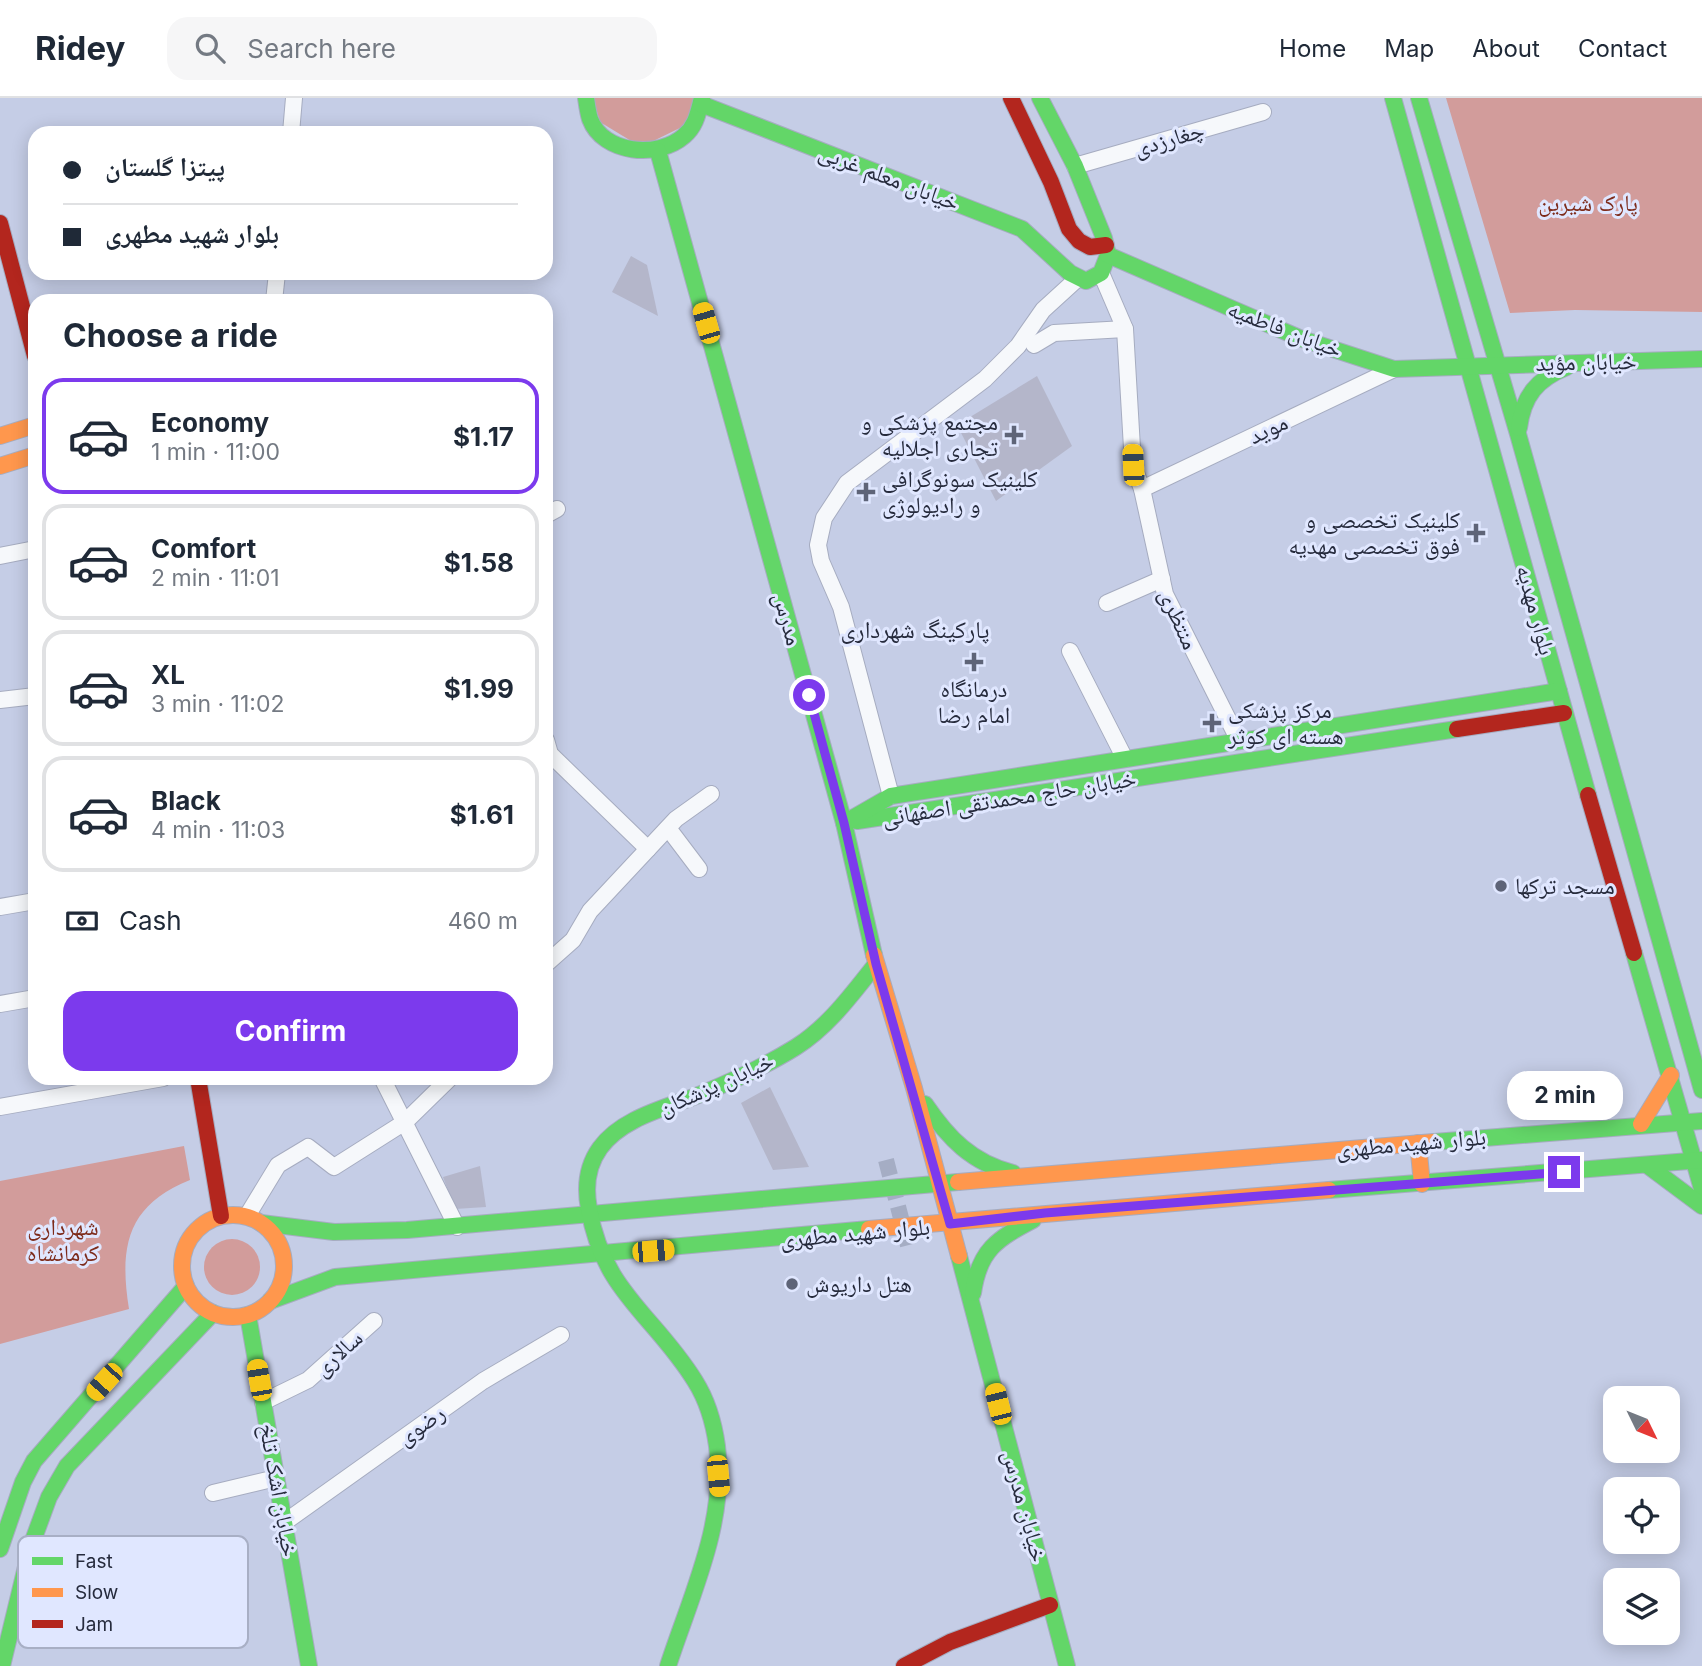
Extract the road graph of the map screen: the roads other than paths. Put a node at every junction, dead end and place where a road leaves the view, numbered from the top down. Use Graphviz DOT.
graph roads {
  1 [pos="293,98"];
  2 [pos="586,98"];
  3 [pos="1011,98"];
  4 [pos="1040,98"];
  5 [pos="1393,98"];
  6 [pos="1419,98"];
  7 [pos="701,101"];
  8 [pos="1263,112"];
  9 [pos="291,126"];
  10 [pos="658,151"];
  11 [pos="1075,166"];
  12 [pos="1083,185"];
  13 [pos="1056,196"];
  14 [pos="0,223"];
  15 [pos="1107,250"];
  16 [pos="1101,272"];
  17 [pos="1071,273"];
  18 [pos="28,317"];
  19 [pos="1125,329"];
  20 [pos="1034,345"];
  21 [pos="1702,359"];
  22 [pos="1580,363"];
  23 [pos="1496,364"];
  24 [pos="1394,369"];
  25 [pos="1466,371"];
  26 [pos="28,427"];
  27 [pos="1518,435"];
  28 [pos="0,436"];
  29 [pos="28,457"];
  30 [pos="0,466"];
  31 [pos="1142,489"];
  32 [pos="28,550"];
  33 [pos="0,556"];
  34 [pos="1161,579"];
  35 [pos="1107,603"];
  36 [pos="1070,651"];
  37 [pos="1559,691"];
  38 [pos="1538,695"];
  39 [pos="28,697"];
  40 [pos="0,700"];
  41 [pos="1564,713"];
  42 [pos="1543,716"];
  43 [pos="1239,741"];
  44 [pos="553,755"];
  45 [pos="1125,759"];
  46 [pos="711,794"];
  47 [pos="891,796"];
  48 [pos="844,823"];
  49 [pos="668,828"];
  50 [pos="648,849"];
  51 [pos="699,869"];
  52 [pos="28,902"];
  53 [pos="0,907"];
  54 [pos="553,958"];
  55 [pos="876,964"];
  56 [pos="28,999"];
  57 [pos="0,1004"];
  58 [pos="1698,1069"];
  59 [pos="1671,1075"];
  60 [pos="124,1085"];
  61 [pos="199,1085"];
  62 [pos="386,1085"];
  63 [pos="443,1085"];
  64 [pos="914,1088"];
  65 [pos="1702,1090"];
  66 [pos="0,1107"];
  67 [pos="1702,1121"];
  68 [pos="405,1122"];
  69 [pos="1683,1122"];
  70 [pos="1641,1124"];
  71 [pos="1418,1143"];
  72 [pos="1698,1161"];
  73 [pos="1647,1165"];
  74 [pos="1030,1176"];
  75 [pos="1196,1181"];
  76 [pos="940,1184"];
  77 [pos="1422,1184"];
  78 [pos="1702,1189"];
  79 [pos="1702,1206"];
  80 [pos="1045,1213"];
  81 [pos="221,1216"];
  82 [pos="589,1216"];
  83 [pos="254,1220"];
  84 [pos="950,1224"];
  85 [pos="457,1227"];
  86 [pos="600,1256"];
  87 [pos="186,1286"];
  88 [pos="270,1301"];
  89 [pos="972,1303"];
  90 [pos="212,1313"];
  91 [pos="248,1315"];
  92 [pos="374,1321"];
  93 [pos="561,1335"];
  94 [pos="263,1402"];
  95 [pos="276,1478"];
  96 [pos="213,1493"];
  97 [pos="285,1522"];
  98 [pos="35,1536"];
  99 [pos="0,1549"];
  100 [pos="18,1600"];
  101 [pos="1050,1605"];
  102 [pos="2,1666"];
  103 [pos="309,1666"];
  104 [pos="668,1666"];
  105 [pos="904,1666"];
  106 [pos="1067,1666"];
  1 -- 9 [label="street"];
  2 -- 10 [label="main road"];
  3 -- 13 [label="main road"];
  4 -- 11 [label="main road"];
  5 -- 25 [label="main road, بلوار مهدیه"];
  6 -- 23 [label="main road, بلوار مهدیه"];
  7 -- 10 [label="main road"];
  7 -- 17 [label="main road, خیابان معلم غربی"];
  8 -- 11 [label="street, چغارزدی"];
  10 -- 48 [label="main road, مدرس"];
  11 -- 12 [label="main road"];
  12 -- 13 [label="main road"];
  12 -- 15 [label="main road"];
  13 -- 15 [label="main road, خیابان فاطمیه"];
  14 -- 18 [label="main road"];
  15 -- 16 [label="main road"];
  15 -- 24 [label="main road, خیابان فاطمیه"];
  16 -- 17 [label="main road"];
  16 -- 19 [label="street, منتظری"];
  17 -- 47 [label="street"];
  19 -- 20 [label="street"];
  19 -- 31 [label="street, منتظری"];
  21 -- 22 [label="main road, خیابان مؤید"];
  22 -- 23 [label="main road, خیابان مؤید"];
  22 -- 27 [label="main road"];
  23 -- 25 [label="main road, خیابان مؤید"];
  23 -- 27 [label="main road, بلوار مهدیه"];
  24 -- 25 [label="main road, خیابان فاطمیه"];
  24 -- 31 [label="street, موید"];
  25 -- 37 [label="main road, بلوار مهدیه"];
  26 -- 28 [label="main road"];
  27 -- 58 [label="main road, بلوار مهدیه"];
  29 -- 30 [label="main road"];
  31 -- 34 [label="street, منتظری"];
  32 -- 33 [label="street"];
  34 -- 35 [label="street"];
  34 -- 43 [label="street, منتظری"];
  36 -- 45 [label="street"];
  37 -- 38 [label="main road, خیابان حاج محمدتقی اصفهانی"];
  37 -- 41 [label="main road, بلوار مهدیه"];
  38 -- 42 [label="main road"];
  38 -- 43 [label="main road, خیابان حاج محمدتقی اصفهانی"];
  39 -- 40 [label="street"];
  41 -- 42 [label="main road, خیابان حاج محمدتقی اصفهانی"];
  41 -- 59 [label="main road, بلوار مهدیه"];
  42 -- 48 [label="main road, خیابان حاج محمدتقی اصفهانی"];
  43 -- 45 [label="main road, خیابان حاج محمدتقی اصفهانی"];
  44 -- 50 [label="street"];
  45 -- 47 [label="main road, خیابان حاج محمدتقی اصفهانی"];
  46 -- 49 [label="street"];
  47 -- 48 [label="main road, خیابان حاج محمدتقی اصفهانی"];
  48 -- 55 [label="main road, مدرس"];
  49 -- 50 [label="street"];
  49 -- 51 [label="street"];
  50 -- 54 [label="street"];
  52 -- 53 [label="street"];
  55 -- 64 [label="main road, مدرس"];
  55 -- 82 [label="main road, خیابان پزشکان"];
  56 -- 57 [label="street"];
  58 -- 65 [label="main road, بلوار مهدیه"];
  59 -- 69 [label="main road, بلوار مهدیه"];
  59 -- 70 [label="main road"];
  60 -- 66 [label="street"];
  61 -- 81 [label="main road"];
  62 -- 68 [label="street"];
  63 -- 68 [label="street"];
  64 -- 74 [label="main road"];
  64 -- 76 [label="main road, مدرس"];
  67 -- 69 [label="main road, بلوار شهید مطهری"];
  68 -- 83 [label="street"];
  68 -- 85 [label="street"];
  69 -- 70 [label="main road, بلوار شهید مطهری"];
  69 -- 72 [label="main road, بلوار مهدیه"];
  70 -- 71 [label="main road, بلوار شهید مطهری"];
  71 -- 75 [label="main road, بلوار شهید مطهری"];
  71 -- 77 [label="main road"];
  72 -- 73 [label="main road, بلوار شهید مطهری"];
  72 -- 78 [label="main road, بلوار مهدیه"];
  73 -- 77 [label="main road, بلوار شهید مطهری"];
  73 -- 79 [label="main road"];
  74 -- 75 [label="main road, بلوار شهید مطهری"];
  74 -- 76 [label="main road, بلوار شهید مطهری"];
  75 -- 77 [label="main road, بلوار شهید مطهری"];
  75 -- 80 [label="main road, بلوار شهید مطهری"];
  76 -- 82 [label="main road, بلوار شهید مطهری"];
  76 -- 84 [label="main road, خیابان مدرس"];
  80 -- 84 [label="main road, بلوار شهید مطهری"];
  80 -- 89 [label="main road"];
  81 -- 83 [label="main road"];
  81 -- 87 [label="main road"];
  82 -- 85 [label="main road, بلوار شهید مطهری"];
  82 -- 86 [label="main road, خیابان پزشکان"];
  83 -- 85 [label="main road, بلوار شهید مطهری"];
  83 -- 88 [label="main road"];
  84 -- 86 [label="main road, بلوار شهید مطهری"];
  84 -- 89 [label="main road, خیابان مدرس"];
  86 -- 88 [label="main road, بلوار شهید مطهری"];
  86 -- 104 [label="main road, خیابان پزشکان"];
  87 -- 90 [label="main road"];
  87 -- 99 [label="main road"];
  88 -- 91 [label="main road"];
  89 -- 101 [label="main road, خیابان مدرس"];
  90 -- 91 [label="main road"];
  90 -- 98 [label="main road"];
  91 -- 94 [label="main road, خیابان اشک تلخ"];
  92 -- 94 [label="street, سالاری"];
  93 -- 97 [label="street, رضوی"];
  94 -- 95 [label="main road, خیابان اشک تلخ"];
  95 -- 96 [label="street"];
  95 -- 97 [label="main road, خیابان اشک تلخ"];
  97 -- 103 [label="main road, خیابان اشک تلخ"];
  100 -- 102 [label="main road"];
  101 -- 105 [label="main road"];
  101 -- 106 [label="main road, خیابان مدرس"];
}
